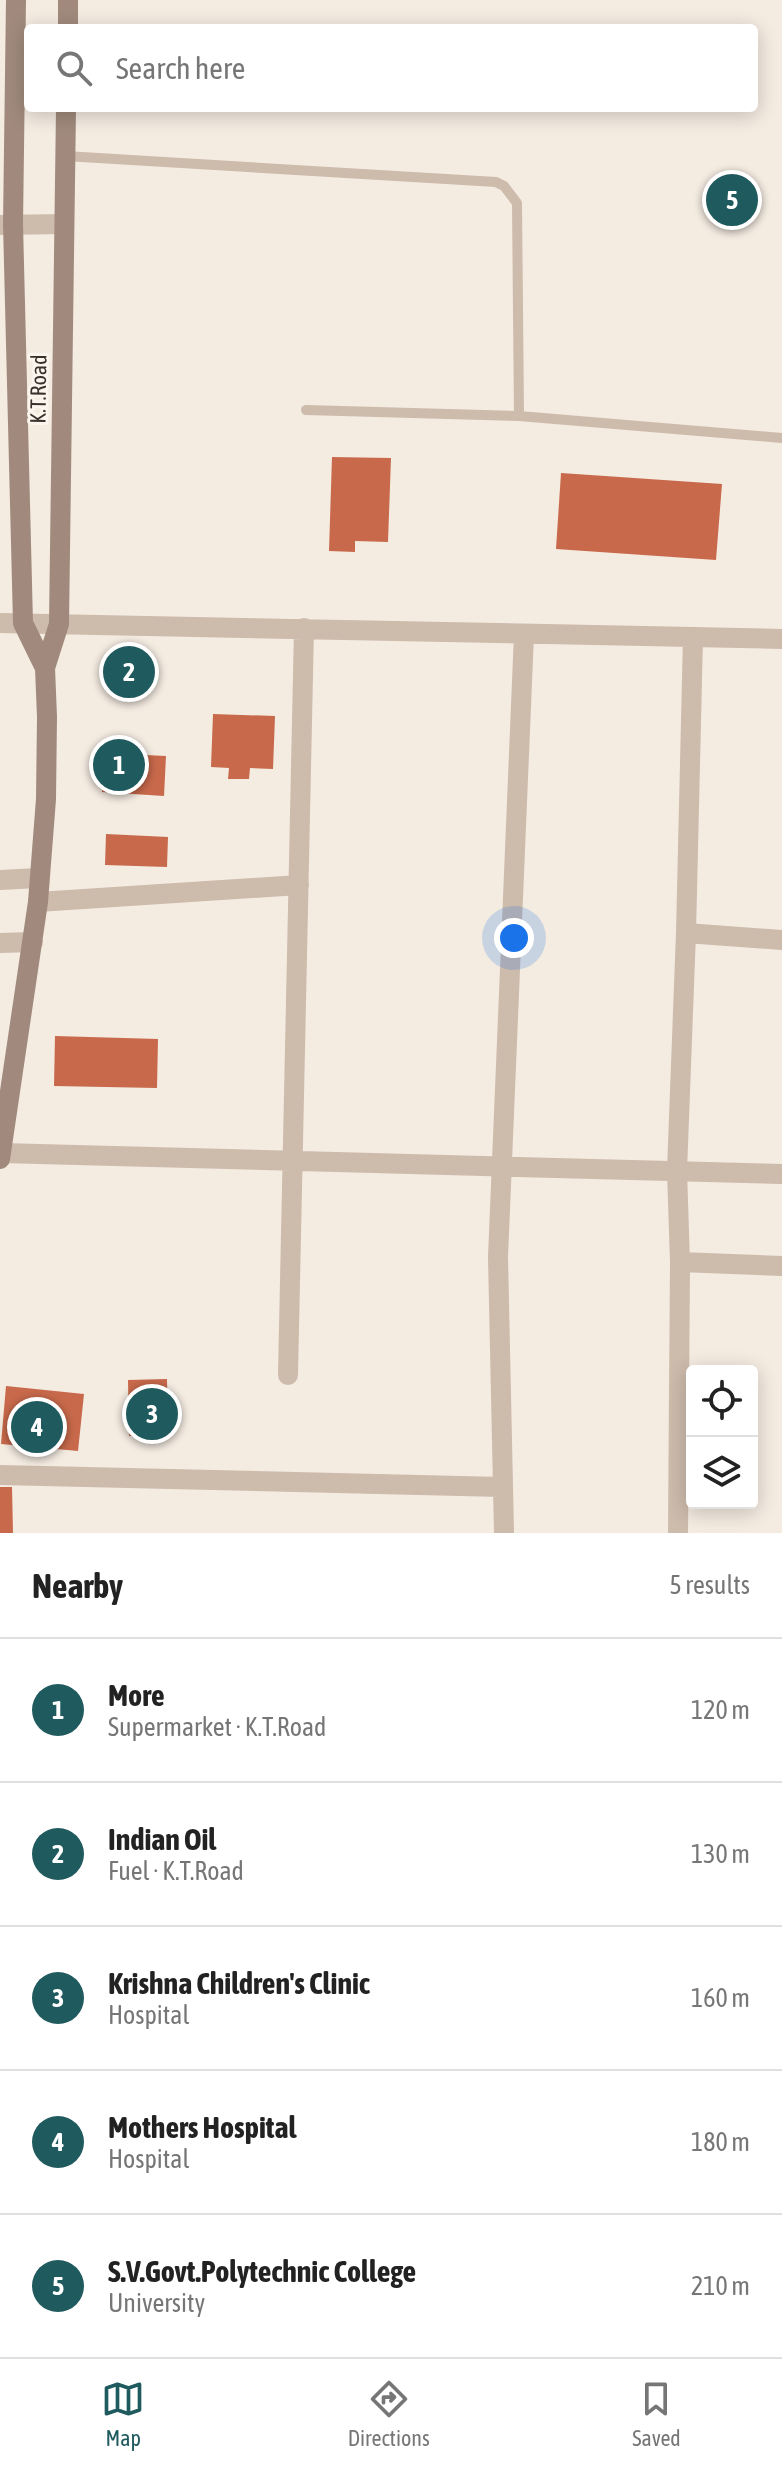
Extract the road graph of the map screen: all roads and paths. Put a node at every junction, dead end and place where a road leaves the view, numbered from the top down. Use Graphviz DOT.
graph roads {
  1 [pos="16,0"];
  2 [pos="68,0"];
  3 [pos="68,24"];
  4 [pos="66,112"];
  5 [pos="65,156"];
  6 [pos="6,224"];
  7 [pos="64,224"];
  8 [pos="306,410"];
  9 [pos="519,416"];
  10 [pos="782,438"];
  11 [pos="0,623"];
  12 [pos="23,623"];
  13 [pos="59,624"];
  14 [pos="304,628"];
  15 [pos="524,634"];
  16 [pos="693,637"];
  17 [pos="782,639"];
  18 [pos="45,668"];
  19 [pos="38,878"];
  20 [pos="0,880"];
  21 [pos="299,885"];
  22 [pos="38,902"];
  23 [pos="686,933"];
  24 [pos="782,940"];
  25 [pos="33,942"];
  26 [pos="0,943"];
  27 [pos="6,1065"];
  28 [pos="1,1153"];
  29 [pos="0,1159"];
  30 [pos="293,1160"];
  31 [pos="502,1165"];
  32 [pos="677,1171"];
  33 [pos="782,1174"];
  34 [pos="680,1262"];
  35 [pos="782,1266"];
  36 [pos="288,1375"];
  37 [pos="0,1475"];
  38 [pos="502,1487"];
  39 [pos="504,1533"];
  40 [pos="678,1533"];
  1 -- 6 [label="main road, K.T.Road"];
  2 -- 3 [label="main road"];
  4 -- 5 [label="main road, K.T.Road"];
  5 -- 7 [label="main road, K.T.Road"];
  5 -- 9 [label="lane"];
  6 -- 7 [label="street"];
  6 -- 12 [label="main road, K.T.Road"];
  7 -- 13 [label="main road, K.T.Road"];
  8 -- 9 [label="lane"];
  9 -- 10 [label="lane"];
  11 -- 12 [label="street"];
  12 -- 13 [label="street"];
  12 -- 18 [label="main road, K.T.Road"];
  13 -- 14 [label="street"];
  13 -- 18 [label="main road, K.T.Road"];
  14 -- 15 [label="street"];
  14 -- 21 [label="street"];
  15 -- 16 [label="street"];
  15 -- 31 [label="street"];
  16 -- 17 [label="street"];
  16 -- 23 [label="street"];
  18 -- 19 [label="main road, K.T.Road"];
  19 -- 20 [label="street"];
  19 -- 22 [label="main road, K.T.Road"];
  21 -- 22 [label="street"];
  21 -- 30 [label="street"];
  22 -- 25 [label="main road, K.T.Road"];
  23 -- 24 [label="street"];
  23 -- 32 [label="street"];
  25 -- 26 [label="street"];
  25 -- 27 [label="main road, K.T.Road"];
  27 -- 28 [label="main road, K.T.Road"];
  28 -- 29 [label="main road, K.T.Road"];
  28 -- 30 [label="street"];
  30 -- 31 [label="street"];
  30 -- 36 [label="street"];
  31 -- 32 [label="street"];
  31 -- 38 [label="street"];
  32 -- 33 [label="street"];
  32 -- 34 [label="street"];
  34 -- 35 [label="street"];
  34 -- 40 [label="street"];
  37 -- 38 [label="street"];
  38 -- 39 [label="street"];
}
